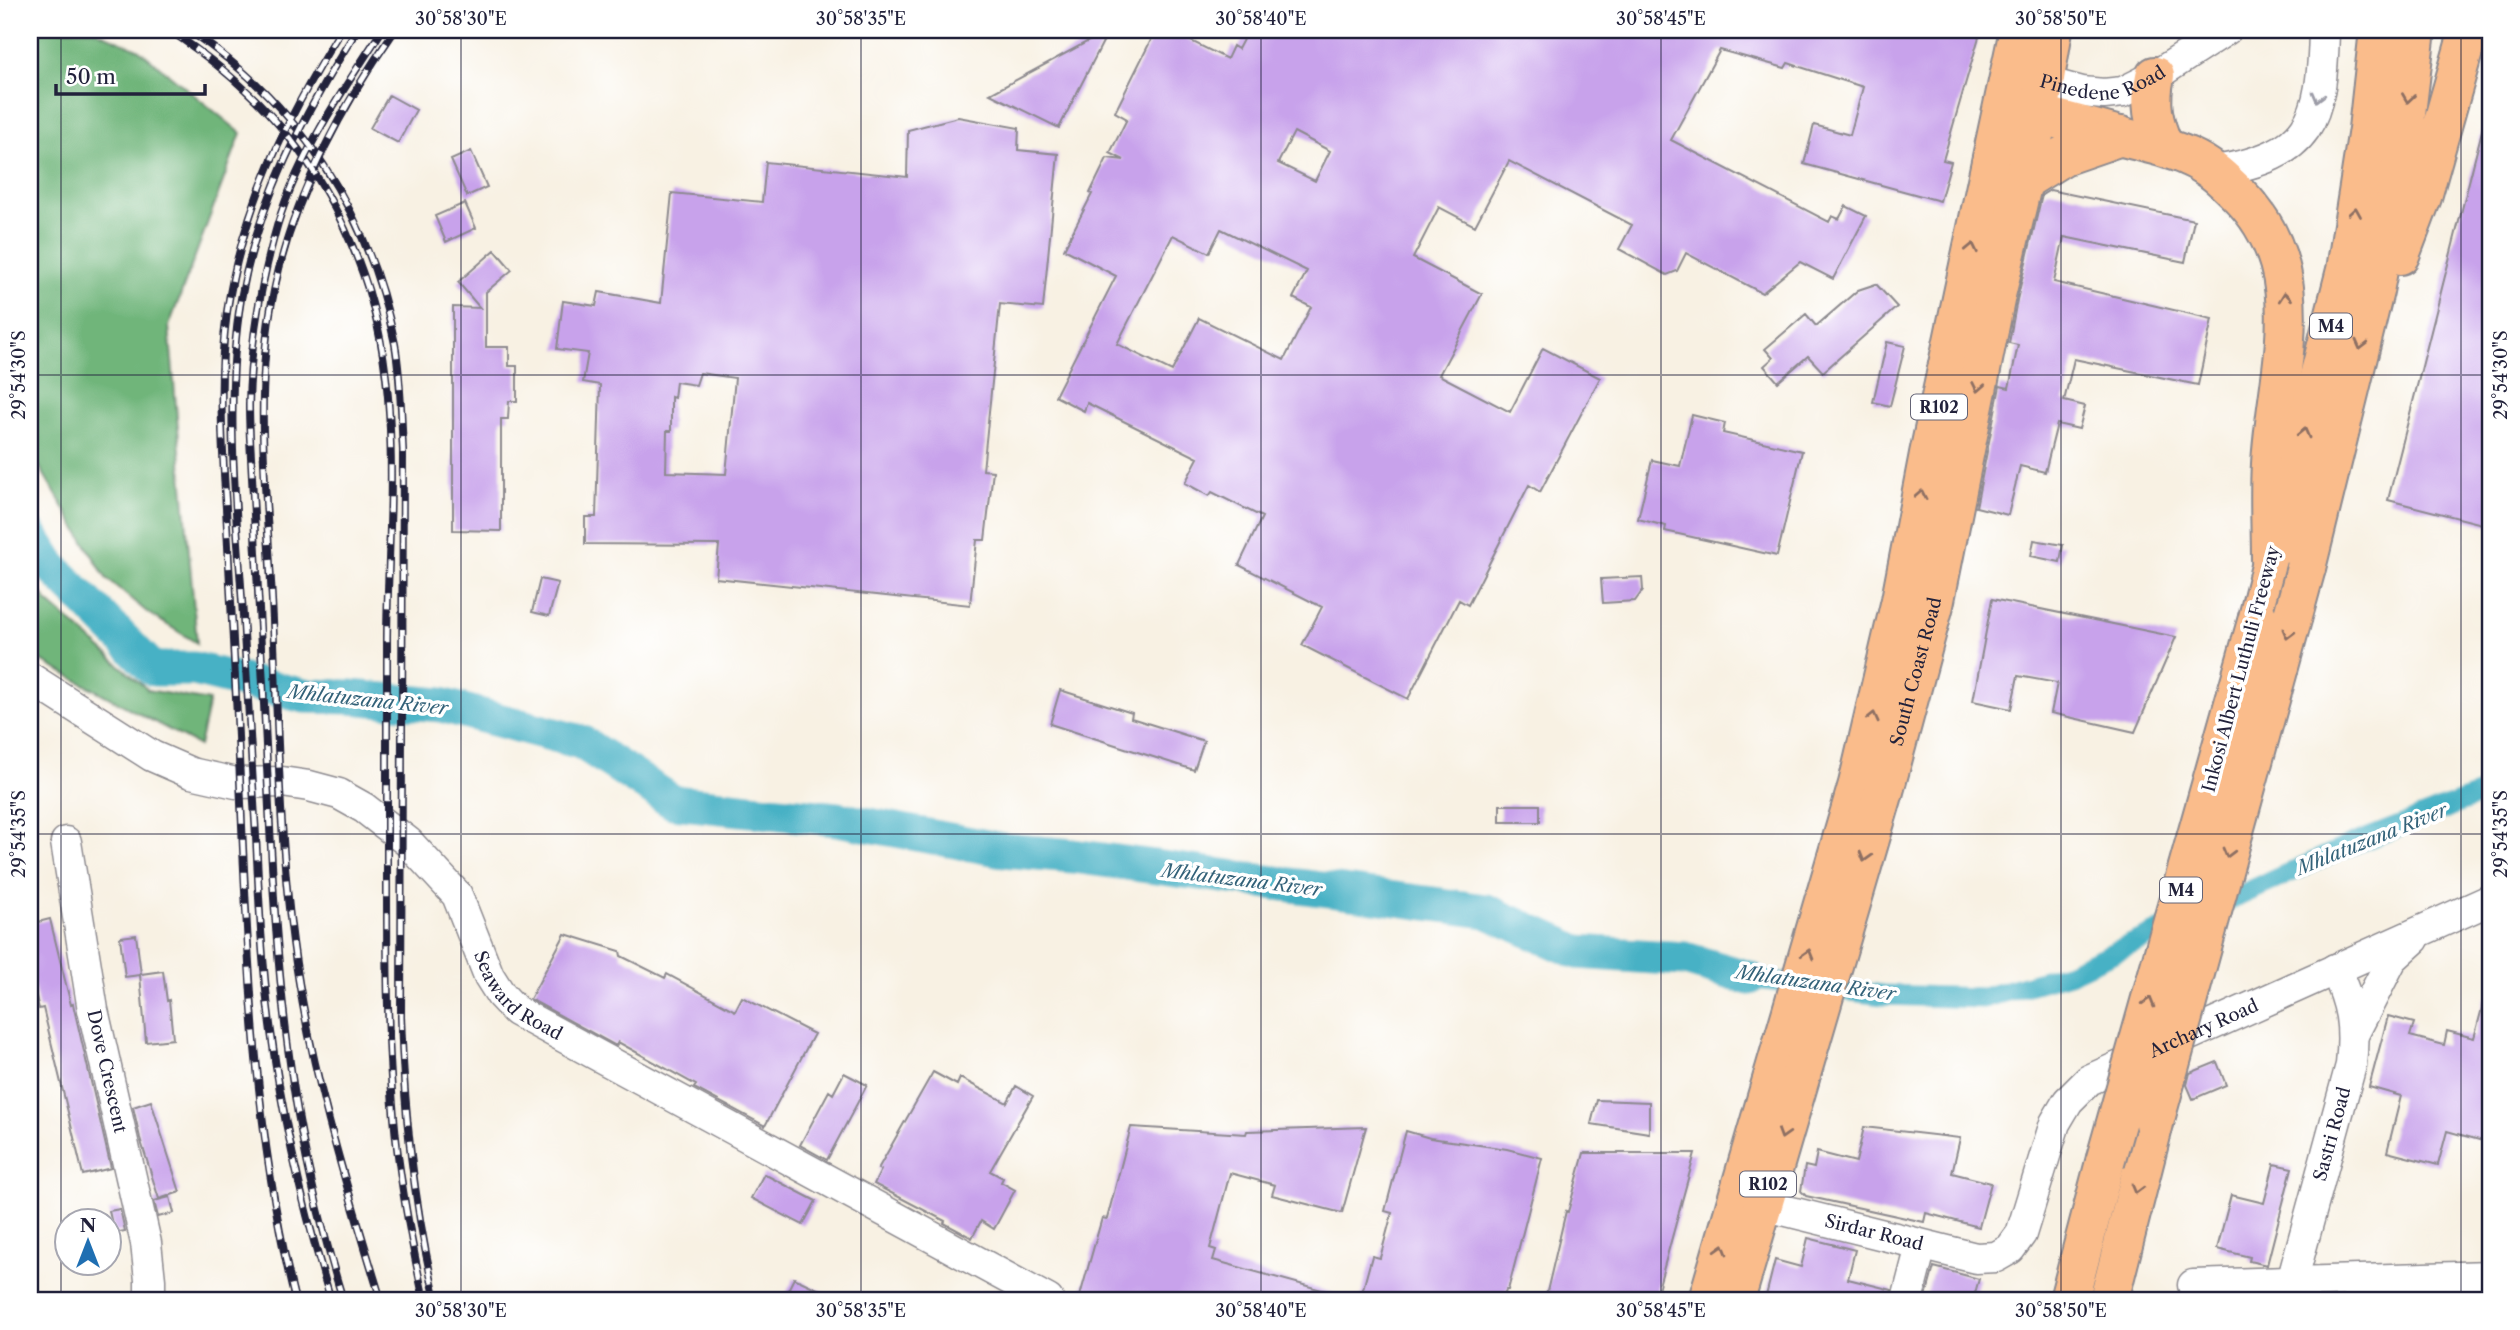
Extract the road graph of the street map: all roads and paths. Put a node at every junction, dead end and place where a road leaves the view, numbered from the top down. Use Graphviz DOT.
graph roads {
  1 [pos="2019,30"];
  2 [pos="2053,30"];
  3 [pos="2226,30"];
  4 [pos="2324,30"];
  5 [pos="2378,30"];
  6 [pos="2417,30"];
  7 [pos="2469,30"];
  8 [pos="2155,76"];
  9 [pos="2024,94"];
  10 [pos="2121,136"];
  11 [pos="2164,148"];
  12 [pos="2215,171"];
  13 [pos="2021,182"];
  14 [pos="2374,291"];
  15 [pos="1980,292"];
  16 [pos="2288,564"];
  17 [pos="30,678"];
  18 [pos="66,842"];
  19 [pos="2490,900"];
  20 [pos="2434,924"];
  21 [pos="2335,969"];
  22 [pos="2354,1033"];
  23 [pos="1749,1202"];
  24 [pos="1921,1246"];
  25 [pos="2010,1249"];
  26 [pos="2490,1276"];
  27 [pos="2193,1285"];
  28 [pos="2290,1291"];
  29 [pos="150,1300"];
  30 [pos="1048,1300"];
  31 [pos="1708,1300"];
  32 [pos="1735,1300"];
  33 [pos="1907,1300"];
  34 [pos="2069,1300"];
  35 [pos="2109,1300"];
  1 -- 9 [label="highway, South Coast Road / R102"];
  2 -- 9 [label="highway, South Coast Road / R102"];
  3 -- 8 [label="street, Pinedene Road"];
  4 -- 12 [label="street, one-way"];
  16 -- 5 [label="highway, Inkosi Albert Luthuli Freeway / M4, one-way"];
  6 -- 14 [label="highway, Inkosi Albert Luthuli Freeway / M4, one-way"];
  7 -- 14 [label="highway"];
  8 -- 9 [label="street, Pinedene Road"];
  8 -- 11 [label="highway"];
  9 -- 10 [label="highway"];
  9 -- 13 [label="highway, South Coast Road / R102"];
  15 -- 9 [label="highway, South Coast Road / R102, one-way"];
  10 -- 11 [label="highway"];
  10 -- 13 [label="highway"];
  11 -- 12 [label="highway"];
  16 -- 12 [label="highway, one-way"];
  13 -- 15 [label="highway, South Coast Road / R102"];
  14 -- 16 [label="highway, Inkosi Albert Luthuli Freeway / M4, one-way"];
  15 -- 23 [label="highway, South Coast Road / R102"];
  34 -- 16 [label="highway, Inkosi Albert Luthuli Freeway / M4, one-way, bridge"];
  16 -- 35 [label="highway, Inkosi Albert Luthuli Freeway / M4, one-way, bridge"];
  17 -- 30 [label="street, Seaward Road"];
  18 -- 29 [label="street, Dove Crescent"];
  19 -- 20 [label="street, Archary Road"];
  20 -- 21 [label="street, Archary Road"];
  20 -- 22 [label="street"];
  21 -- 22 [label="street, Sastri Road"];
  21 -- 25 [label="street, Archary Road"];
  22 -- 28 [label="street, Sastri Road"];
  23 -- 24 [label="street, Sirdar Road"];
  31 -- 23 [label="highway, South Coast Road / R102, one-way"];
  23 -- 32 [label="highway, South Coast Road / R102"];
  24 -- 25 [label="street, Sirdar Road"];
  24 -- 33 [label="street"];
  26 -- 28 [label="street"];
  27 -- 28 [label="street"];
}
